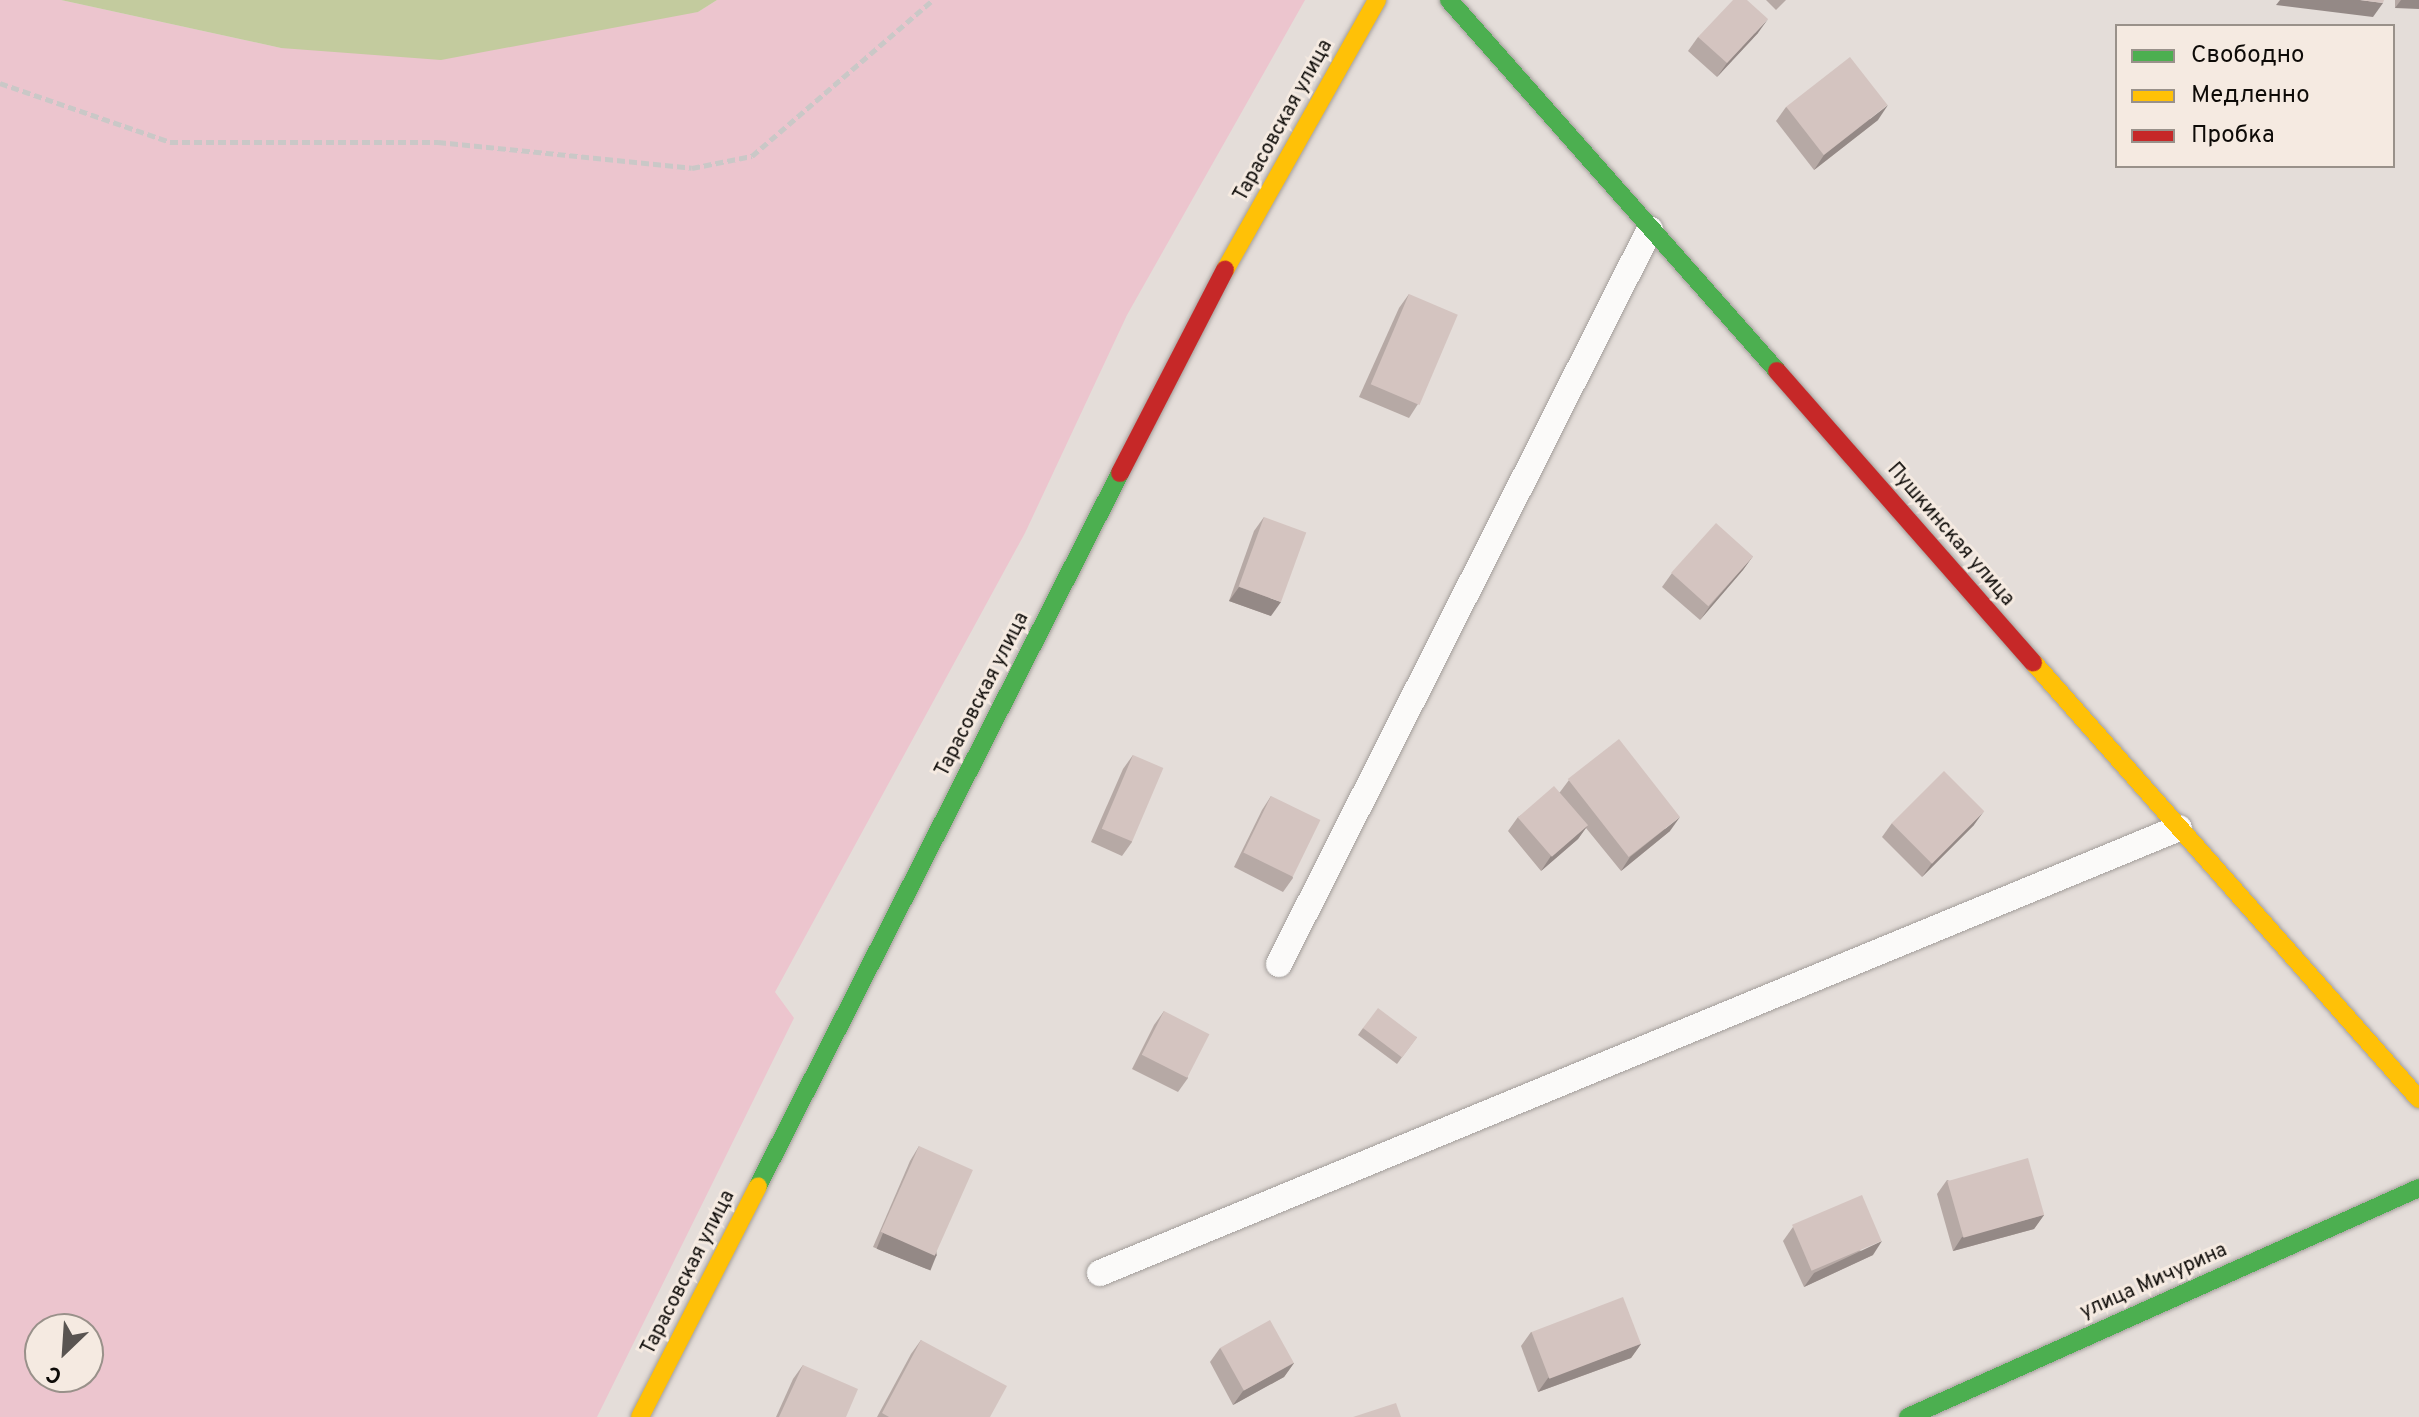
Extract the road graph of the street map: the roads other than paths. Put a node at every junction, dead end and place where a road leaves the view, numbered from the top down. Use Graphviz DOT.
graph roads {
  1 [pos="1377,0"];
  2 [pos="1449,0"];
  3 [pos="1650,229"];
  4 [pos="2179,828"];
  5 [pos="1279,964"];
  6 [pos="2419,1099"];
  7 [pos="2419,1188"];
  8 [pos="1100,1273"];
  9 [pos="640,1417"];
  10 [pos="1908,1417"];
  1 -- 9 [label="street, Тарасовская улица"];
  2 -- 3 [label="street, Пушкинская улица"];
  3 -- 4 [label="street, Пушкинская улица"];
  3 -- 5 [label="lane"];
  4 -- 6 [label="street, Пушкинская улица"];
  4 -- 8 [label="lane"];
  7 -- 10 [label="street, улица Мичурина"];
}
